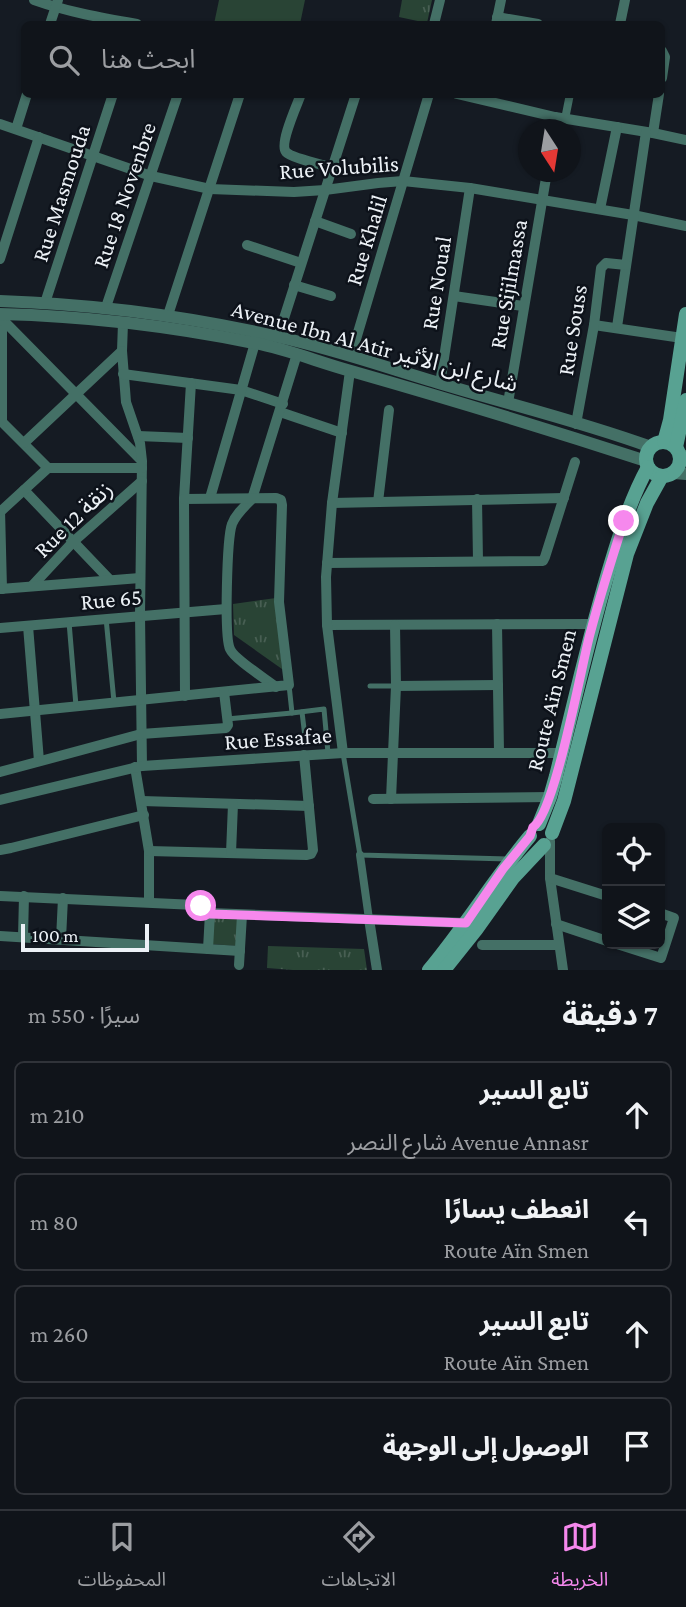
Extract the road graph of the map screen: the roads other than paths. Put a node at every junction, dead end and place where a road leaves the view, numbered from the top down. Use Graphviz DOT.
graph roads {
  1 [pos="34,0"];
  2 [pos="440,0"];
  3 [pos="501,0"];
  4 [pos="625,0"];
  5 [pos="56,4"];
  6 [pos="51,21"];
  7 [pos="118,21"];
  8 [pos="435,21"];
  9 [pos="497,21"];
  10 [pos="621,21"];
  11 [pos="26,98"];
  12 [pos="112,98"];
  13 [pos="177,98"];
  14 [pos="239,98"];
  15 [pos="300,98"];
  16 [pos="355,98"];
  17 [pos="428,98"];
  18 [pos="474,98"];
  19 [pos="568,98"];
  20 [pos="658,98"];
  21 [pos="560,118"];
  22 [pos="0,124"];
  23 [pos="617,127"];
  24 [pos="16,129"];
  25 [pos="649,132"];
  26 [pos="39,137"];
  27 [pos="686,140"];
  28 [pos="94,156"];
  29 [pos="333,168"];
  30 [pos="151,176"];
  31 [pos="403,181"];
  32 [pos="545,182"];
  33 [pos="470,188"];
  34 [pos="210,189"];
  35 [pos="325,190"];
  36 [pos="542,200"];
  37 [pos="600,209"];
  38 [pos="633,215"];
  39 [pos="315,221"];
  40 [pos="686,226"];
  41 [pos="351,234"];
  42 [pos="247,245"];
  43 [pos="0,259"];
  44 [pos="301,263"];
  45 [pos="626,265"];
  46 [pos="294,285"];
  47 [pos="331,296"];
  48 [pos="454,296"];
  49 [pos="45,303"];
  50 [pos="523,306"];
  51 [pos="106,307"];
  52 [pos="1,314"];
  53 [pos="686,314"];
  54 [pos="168,315"];
  55 [pos="123,323"];
  56 [pos="594,325"];
  57 [pos="617,327"];
  58 [pos="278,337"];
  59 [pos="682,338"];
  60 [pos="255,343"];
  61 [pos="122,351"];
  62 [pos="298,354"];
  63 [pos="351,356"];
  64 [pos="350,371"];
  65 [pos="123,374"];
  66 [pos="191,383"];
  67 [pos="440,384"];
  68 [pos="241,390"];
  69 [pos="76,394"];
  70 [pos="686,400"];
  71 [pos="508,403"];
  72 [pos="282,408"];
  73 [pos="389,410"];
  74 [pos="1,423"];
  75 [pos="576,424"];
  76 [pos="342,433"];
  77 [pos="138,436"];
  78 [pos="188,438"];
  79 [pos="24,443"];
  80 [pos="672,449"];
  81 [pos="576,462"];
  82 [pos="142,464"];
  83 [pos="647,464"];
  84 [pos="48,468"];
  85 [pos="674,474"];
  86 [pos="142,481"];
  87 [pos="24,490"];
  88 [pos="210,498"];
  89 [pos="564,498"];
  90 [pos="184,499"];
  91 [pos="252,499"];
  92 [pos="477,499"];
  93 [pos="378,502"];
  94 [pos="332,503"];
  95 [pos="0,510"];
  96 [pos="74,542"];
  97 [pos="478,561"];
  98 [pos="327,563"];
  99 [pos="140,578"];
  100 [pos="109,579"];
  101 [pos="33,586"];
  102 [pos="1,589"];
  103 [pos="226,608"];
  104 [pos="183,612"];
  105 [pos="140,615"];
  106 [pos="106,618"];
  107 [pos="69,622"];
  108 [pos="497,624"];
  109 [pos="593,624"];
  110 [pos="327,625"];
  111 [pos="395,625"];
  112 [pos="28,626"];
  113 [pos="0,628"];
  114 [pos="289,685"];
  115 [pos="498,685"];
  116 [pos="370,686"];
  117 [pos="396,686"];
  118 [pos="276,687"];
  119 [pos="224,692"];
  120 [pos="185,696"];
  121 [pos="141,701"];
  122 [pos="114,703"];
  123 [pos="76,707"];
  124 [pos="34,711"];
  125 [pos="302,712"];
  126 [pos="292,713"];
  127 [pos="0,714"];
  128 [pos="227,719"];
  129 [pos="141,734"];
  130 [pos="305,737"];
  131 [pos="499,752"];
  132 [pos="328,753"];
  133 [pos="343,753"];
  134 [pos="393,753"];
  135 [pos="562,753"];
  136 [pos="304,755"];
  137 [pos="38,761"];
  138 [pos="139,766"];
  139 [pos="0,772"];
  140 [pos="550,797"];
  141 [pos="373,799"];
  142 [pos="391,799"];
  143 [pos="0,800"];
  144 [pos="142,802"];
  145 [pos="233,804"];
  146 [pos="309,806"];
  147 [pos="144,815"];
  148 [pos="534,830"];
  149 [pos="549,840"];
  150 [pos="0,850"];
  151 [pos="149,851"];
  152 [pos="231,853"];
  153 [pos="360,855"];
  154 [pos="511,859"];
  155 [pos="550,878"];
  156 [pos="602,894"];
  157 [pos="0,895"];
  158 [pos="24,897"];
  159 [pos="64,898"];
  160 [pos="149,901"];
  161 [pos="210,914"];
  162 [pos="242,915"];
  163 [pos="665,915"];
  164 [pos="369,919"];
  165 [pos="466,923"];
  166 [pos="556,924"];
  167 [pos="0,936"];
  168 [pos="23,937"];
  169 [pos="61,939"];
  170 [pos="602,939"];
  171 [pos="482,944"];
  172 [pos="559,945"];
  173 [pos="665,946"];
  174 [pos="208,949"];
  175 [pos="633,949"];
  176 [pos="664,949"];
  177 [pos="240,951"];
  178 [pos="239,965"];
  179 [pos="377,970"];
  180 [pos="429,970"];
  181 [pos="444,970"];
  182 [pos="563,970"];
  1 -- 5 [label="street"];
  2 -- 8 [label="street"];
  3 -- 9 [label="street"];
  4 -- 10 [label="street"];
  5 -- 6 [label="street"];
  5 -- 7 [label="street"];
  11 -- 24 [label="street"];
  12 -- 28 [label="street, Rue Masmouda"];
  13 -- 30 [label="street, Rue 18 Novenbre"];
  14 -- 34 [label="street"];
  15 -- 29 [label="street"];
  16 -- 29 [label="street"];
  17 -- 31 [label="street, Rue Khalil"];
  18 -- 21 [label="street"];
  19 -- 21 [label="street"];
  20 -- 25 [label="street, Rue Souss"];
  21 -- 23 [label="street"];
  22 -- 24 [label="street, Rue Volubilis"];
  23 -- 25 [label="street"];
  23 -- 37 [label="street"];
  24 -- 26 [label="street, Rue Volubilis"];
  25 -- 27 [label="street"];
  25 -- 38 [label="street, Rue Souss"];
  26 -- 28 [label="street, Rue Volubilis"];
  26 -- 43 [label="street"];
  28 -- 30 [label="street, Rue Volubilis"];
  28 -- 49 [label="street, Rue Masmouda"];
  29 -- 35 [label="street"];
  30 -- 34 [label="street, Rue Volubilis"];
  30 -- 51 [label="street, Rue 18 Novenbre"];
  31 -- 33 [label="street, Rue Volubilis"];
  31 -- 35 [label="street, Rue Volubilis"];
  31 -- 63 [label="street, Rue Khalil"];
  32 -- 36 [label="street, Rue Sijilmassa"];
  33 -- 36 [label="street, Rue Volubilis"];
  33 -- 48 [label="street, Rue Noual"];
  34 -- 35 [label="street, Rue Volubilis"];
  34 -- 54 [label="street"];
  35 -- 39 [label="street"];
  36 -- 37 [label="street, Rue Volubilis"];
  36 -- 50 [label="street, Rue Sijilmassa"];
  37 -- 38 [label="street, Rue Volubilis"];
  38 -- 40 [label="street, Rue Volubilis"];
  38 -- 45 [label="street, Rue Souss"];
  39 -- 41 [label="street"];
  39 -- 44 [label="street"];
  42 -- 44 [label="street"];
  44 -- 46 [label="street"];
  45 -- 56 [label="street, Rue Souss"];
  45 -- 57 [label="street, Rue Souss"];
  46 -- 47 [label="street"];
  46 -- 58 [label="street"];
  48 -- 50 [label="street"];
  48 -- 67 [label="street, Rue Noual"];
  49 -- 51 [label="street, Avenue Ibn Al Atir شارع ابن الأثير"];
  49 -- 52 [label="street, Avenue Ibn Al Atir شارع ابن الأثير"];
  50 -- 71 [label="street, Rue Sijilmassa"];
  51 -- 54 [label="street, Avenue Ibn Al Atir شارع ابن الأثير"];
  52 -- 55 [label="street, Avenue Ibn Al Atir شارع ابن الأثير"];
  52 -- 69 [label="street"];
  52 -- 74 [label="street"];
  53 -- 59 [label="main road"];
  54 -- 58 [label="street, Avenue Ibn Al Atir شارع ابن الأثير"];
  55 -- 60 [label="street, Avenue Ibn Al Atir شارع ابن الأثير"];
  55 -- 61 [label="street"];
  56 -- 57 [label="street"];
  56 -- 75 [label="street, Rue Souss"];
  57 -- 59 [label="street"];
  58 -- 63 [label="street, Avenue Ibn Al Atir شارع ابن الأثير"];
  59 -- 80 [label="main road"];
  60 -- 62 [label="street, Avenue Ibn Al Atir شارع ابن الأثير"];
  60 -- 68 [label="street"];
  61 -- 65 [label="street"];
  61 -- 69 [label="street"];
  62 -- 64 [label="street, Avenue Ibn Al Atir شارع ابن الأثير"];
  62 -- 72 [label="street"];
  63 -- 67 [label="street, Avenue Ibn Al Atir شارع ابن الأثير"];
  64 -- 76 [label="street"];
  64 -- 83 [label="street, Avenue Ibn Al Atir شارع ابن الأثير"];
  65 -- 66 [label="street"];
  65 -- 77 [label="street"];
  66 -- 68 [label="street"];
  66 -- 78 [label="street"];
  67 -- 71 [label="street, Avenue Ibn Al Atir شارع ابن الأثير"];
  68 -- 72 [label="street"];
  68 -- 88 [label="street"];
  69 -- 79 [label="street"];
  69 -- 82 [label="street"];
  70 -- 80 [label="main road"];
  71 -- 75 [label="street, Avenue Ibn Al Atir شارع ابن الأثير"];
  72 -- 76 [label="street"];
  72 -- 91 [label="street"];
  73 -- 93 [label="street"];
  74 -- 79 [label="street"];
  75 -- 80 [label="street, Avenue Ibn Al Atir شارع ابن الأثير"];
  76 -- 94 [label="street"];
  77 -- 78 [label="street"];
  77 -- 82 [label="street"];
  78 -- 90 [label="street"];
  79 -- 84 [label="street"];
  80 -- 83 [label="main road, Route Aïn Smen"];
  80 -- 85 [label="main road, Route Aïn Smen"];
  81 -- 89 [label="street"];
  82 -- 84 [label="street"];
  82 -- 86 [label="street"];
  83 -- 85 [label="main road"];
  83 -- 109 [label="main road, Route Aïn Smen"];
  84 -- 87 [label="street"];
  85 -- 149 [label="main road, Route Aïn Smen"];
  86 -- 96 [label="street, Rue 12 زنقة"];
  86 -- 99 [label="street"];
  87 -- 95 [label="street"];
  87 -- 96 [label="street"];
  88 -- 90 [label="street"];
  88 -- 91 [label="street"];
  89 -- 92 [label="street"];
  89 -- 97 [label="street"];
  90 -- 104 [label="street"];
  91 -- 103 [label="street"];
  91 -- 114 [label="street"];
  92 -- 93 [label="street"];
  92 -- 97 [label="street"];
  93 -- 94 [label="street"];
  94 -- 98 [label="street"];
  95 -- 102 [label="street"];
  96 -- 100 [label="street"];
  96 -- 101 [label="street, Rue 12 زنقة"];
  97 -- 98 [label="street"];
  98 -- 110 [label="street"];
  99 -- 100 [label="street"];
  99 -- 105 [label="street"];
  100 -- 101 [label="street"];
  101 -- 102 [label="street"];
  103 -- 104 [label="street, Rue 65"];
  103 -- 118 [label="street"];
  104 -- 105 [label="street, Rue 65"];
  104 -- 120 [label="street"];
  105 -- 106 [label="street, Rue 65"];
  105 -- 121 [label="street"];
  106 -- 107 [label="street, Rue 65"];
  106 -- 122 [label="lane"];
  107 -- 112 [label="street, Rue 65"];
  107 -- 123 [label="lane"];
  108 -- 109 [label="street"];
  108 -- 111 [label="street"];
  108 -- 115 [label="street"];
  109 -- 135 [label="main road, Route Aïn Smen"];
  110 -- 111 [label="street"];
  110 -- 133 [label="street"];
  111 -- 117 [label="street"];
  112 -- 113 [label="street, Rue 65"];
  112 -- 124 [label="street"];
  114 -- 118 [label="street"];
  114 -- 126 [label="lane"];
  115 -- 117 [label="street"];
  115 -- 131 [label="street"];
  116 -- 117 [label="lane"];
  117 -- 134 [label="street"];
  118 -- 119 [label="street"];
  119 -- 120 [label="street"];
  119 -- 128 [label="street"];
  120 -- 121 [label="street"];
  121 -- 122 [label="street"];
  121 -- 129 [label="street"];
  122 -- 123 [label="street"];
  123 -- 124 [label="street"];
  124 -- 127 [label="street"];
  124 -- 137 [label="street"];
  125 -- 126 [label="lane"];
  125 -- 130 [label="lane"];
  125 -- 132 [label="lane"];
  126 -- 128 [label="lane"];
  128 -- 129 [label="street"];
  129 -- 137 [label="street"];
  129 -- 138 [label="street"];
  131 -- 134 [label="street, Rue Essafae"];
  131 -- 135 [label="street, Rue Essafae"];
  132 -- 133 [label="street, Rue Essafae"];
  132 -- 136 [label="street, Rue Essafae"];
  133 -- 134 [label="street, Rue Essafae"];
  133 -- 153 [label="lane"];
  134 -- 142 [label="street"];
  135 -- 140 [label="main road, Route Aïn Smen"];
  136 -- 138 [label="street, Rue Essafae"];
  136 -- 146 [label="street"];
  137 -- 139 [label="street"];
  138 -- 143 [label="street, Rue Essafae"];
  138 -- 144 [label="street"];
  140 -- 142 [label="street"];
  140 -- 148 [label="main road, Route Aïn Smen"];
  141 -- 142 [label="street"];
  144 -- 145 [label="street"];
  144 -- 147 [label="street"];
  145 -- 146 [label="street"];
  145 -- 152 [label="street"];
  146 -- 152 [label="street"];
  147 -- 150 [label="street"];
  147 -- 151 [label="street"];
  148 -- 149 [label="main road"];
  148 -- 154 [label="main road, Route Aïn Smen"];
  149 -- 155 [label="street"];
  149 -- 181 [label="main road, Route Aïn Smen"];
  151 -- 152 [label="street"];
  151 -- 160 [label="street"];
  153 -- 154 [label="lane"];
  153 -- 164 [label="street"];
  154 -- 165 [label="main road, Route Aïn Smen"];
  155 -- 156 [label="street"];
  155 -- 166 [label="street"];
  157 -- 158 [label="street"];
  158 -- 159 [label="street"];
  158 -- 168 [label="street"];
  159 -- 160 [label="street"];
  159 -- 169 [label="street"];
  160 -- 161 [label="street"];
  161 -- 162 [label="street"];
  161 -- 174 [label="street"];
  162 -- 164 [label="street"];
  162 -- 177 [label="street"];
  163 -- 173 [label="street"];
  164 -- 165 [label="street"];
  164 -- 179 [label="street"];
  165 -- 180 [label="main road, Route Aïn Smen"];
  166 -- 170 [label="street"];
  166 -- 172 [label="street"];
  167 -- 168 [label="street"];
  168 -- 169 [label="street"];
  169 -- 174 [label="street"];
  171 -- 172 [label="street"];
  172 -- 182 [label="street"];
  174 -- 177 [label="street"];
  175 -- 176 [label="street"];
  177 -- 178 [label="street"];
}
